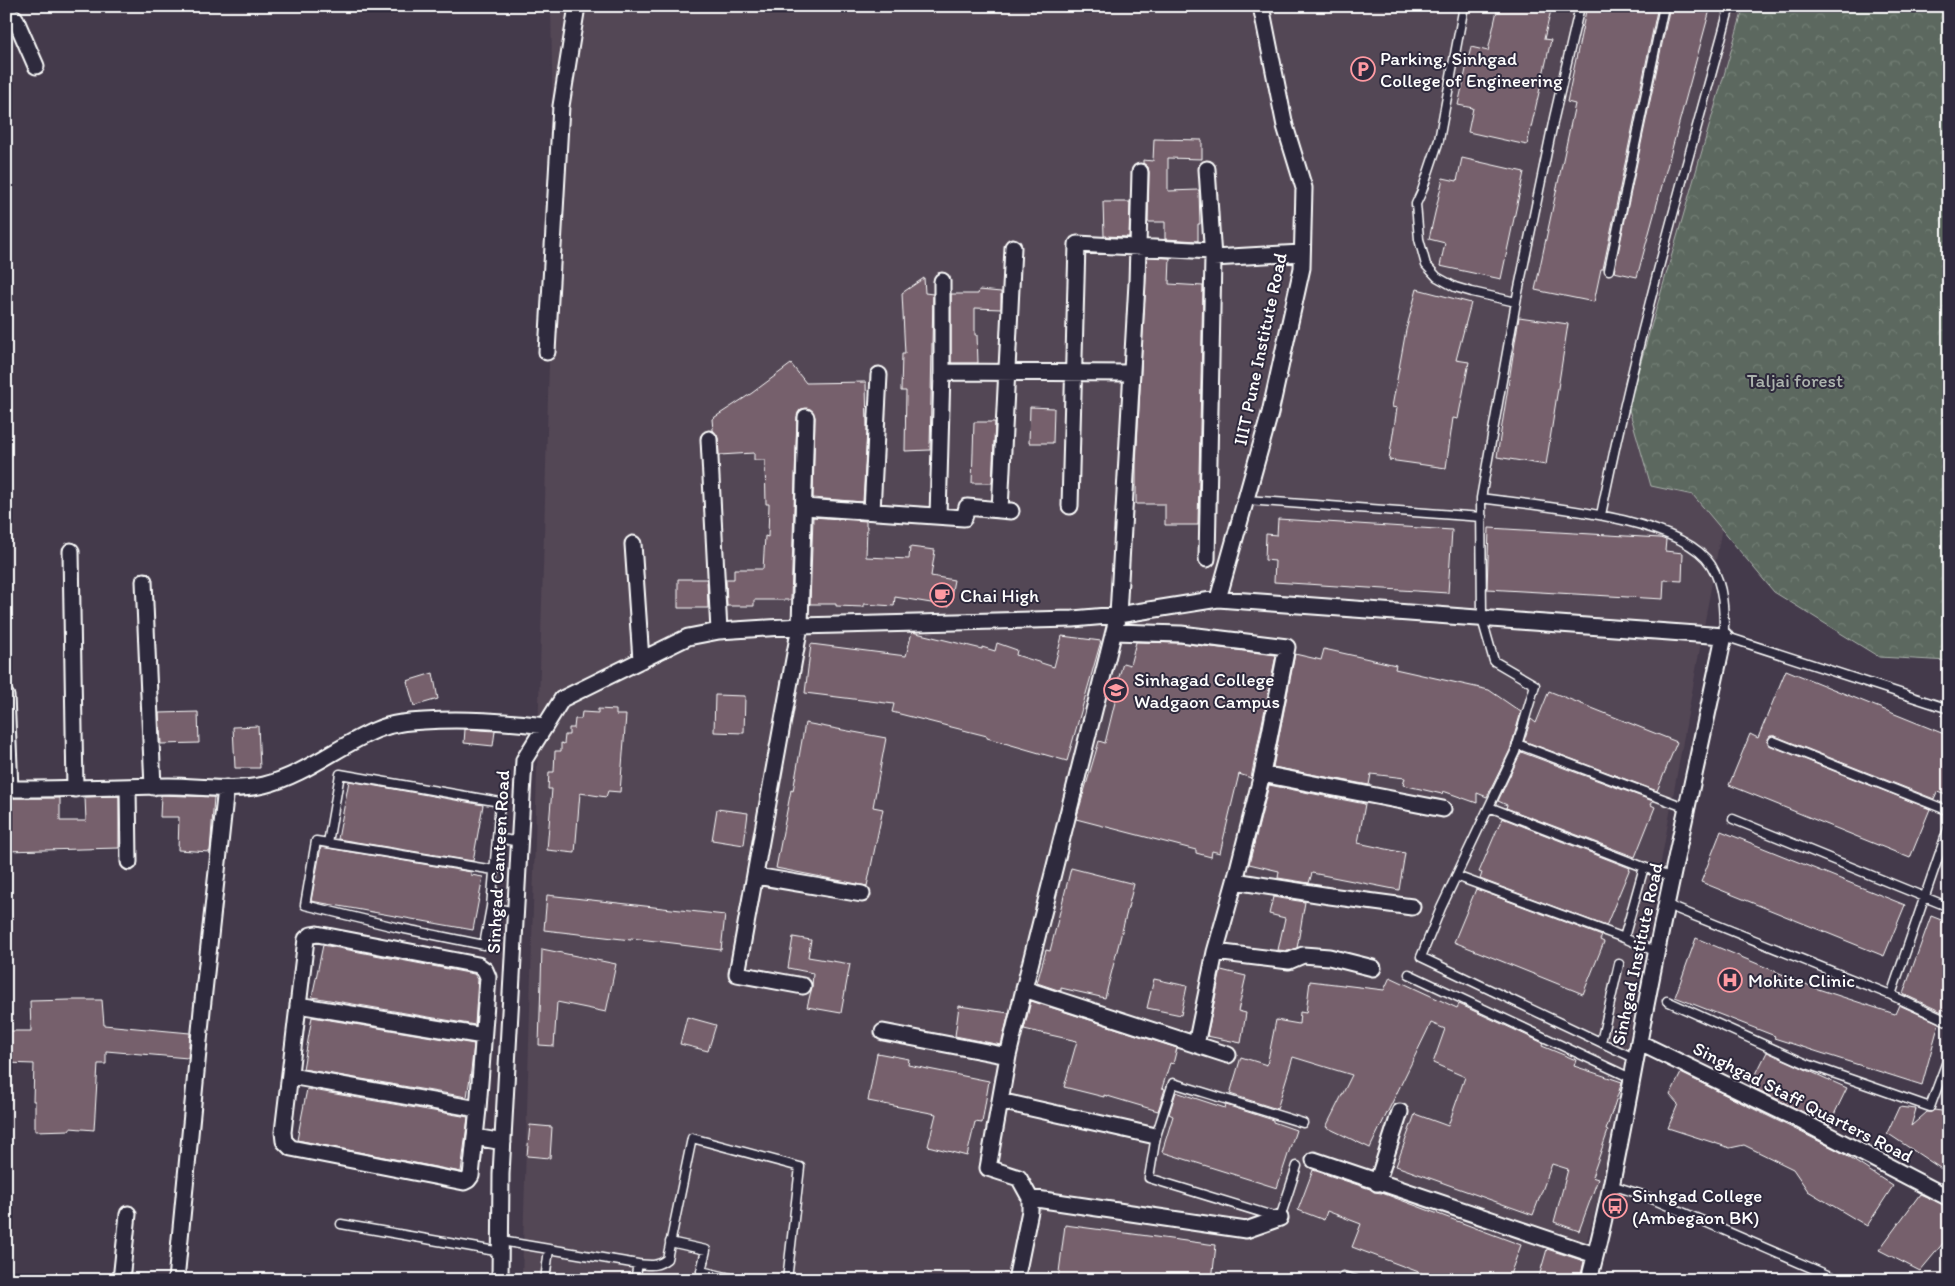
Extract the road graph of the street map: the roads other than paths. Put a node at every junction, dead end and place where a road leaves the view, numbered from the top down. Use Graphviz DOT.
graph roads {
  1 [pos="577,6"];
  2 [pos="1261,6"];
  3 [pos="1464,6"];
  4 [pos="1580,6"];
  5 [pos="1664,6"];
  6 [pos="1730,6"];
  7 [pos="6,13"];
  8 [pos="36,66"];
  9 [pos="1207,169"];
  10 [pos="1140,172"];
  11 [pos="1013,247"];
  12 [pos="1138,247"];
  13 [pos="1302,253"];
  14 [pos="1212,255"];
  15 [pos="1609,270"];
  16 [pos="942,281"];
  17 [pos="1516,302"];
  18 [pos="547,352"];
  19 [pos="942,372"];
  20 [pos="1007,373"];
  21 [pos="1073,373"];
  22 [pos="1132,373"];
  23 [pos="879,376"];
  24 [pos="806,417"];
  25 [pos="709,439"];
  26 [pos="1481,498"];
  27 [pos="1246,500"];
  28 [pos="1070,506"];
  29 [pos="804,507"];
  30 [pos="872,511"];
  31 [pos="1601,515"];
  32 [pos="938,516"];
  33 [pos="1482,517"];
  34 [pos="633,544"];
  35 [pos="71,551"];
  36 [pos="1207,559"];
  37 [pos="144,581"];
  38 [pos="1218,599"];
  39 [pos="1118,615"];
  40 [pos="1482,618"];
  41 [pos="800,626"];
  42 [pos="719,631"];
  43 [pos="1114,632"];
  44 [pos="1724,636"];
  45 [pos="641,660"];
  46 [pos="6,696"];
  47 [pos="1949,709"];
  48 [pos="546,726"];
  49 [pos="1773,741"];
  50 [pos="1517,744"];
  51 [pos="1262,774"];
  52 [pos="128,787"];
  53 [pos="153,787"];
  54 [pos="226,788"];
  55 [pos="8,789"];
  56 [pos="74,789"];
  57 [pos="1489,807"];
  58 [pos="1687,808"];
  59 [pos="1443,809"];
  60 [pos="1949,811"];
  61 [pos="1733,819"];
  62 [pos="1949,826"];
  63 [pos="497,838"];
  64 [pos="520,842"];
  65 [pos="328,843"];
  66 [pos="129,862"];
  67 [pos="1644,867"];
  68 [pos="494,870"];
  69 [pos="756,876"];
  70 [pos="1456,876"];
  71 [pos="1672,878"];
  72 [pos="1235,882"];
  73 [pos="862,894"];
  74 [pos="1925,898"];
  75 [pos="1667,905"];
  76 [pos="491,907"];
  77 [pos="1412,907"];
  78 [pos="1949,907"];
  79 [pos="516,912"];
  80 [pos="1624,938"];
  81 [pos="1214,952"];
  82 [pos="1657,952"];
  83 [pos="1619,964"];
  84 [pos="1373,968"];
  85 [pos="1409,974"];
  86 [pos="802,986"];
  87 [pos="1024,989"];
  88 [pos="1891,995"];
  89 [pos="1667,1001"];
  90 [pos="298,1005"];
  91 [pos="1949,1022"];
  92 [pos="883,1032"];
  93 [pos="483,1036"];
  94 [pos="1601,1042"];
  95 [pos="1640,1044"];
  96 [pos="1196,1045"];
  97 [pos="1228,1054"];
  98 [pos="1008,1056"];
  99 [pos="1949,1056"];
  100 [pos="1636,1059"];
  101 [pos="290,1076"];
  102 [pos="1633,1079"];
  103 [pos="1000,1101"];
  104 [pos="478,1109"];
  105 [pos="1400,1112"];
  106 [pos="1303,1123"];
  107 [pos="1153,1136"];
  108 [pos="475,1137"];
  109 [pos="503,1142"];
  110 [pos="1314,1160"];
  111 [pos="1297,1166"];
  112 [pos="1377,1183"];
  113 [pos="1611,1185"];
  114 [pos="1030,1198"];
  115 [pos="1949,1198"];
  116 [pos="128,1214"];
  117 [pos="1280,1218"];
  118 [pos="341,1224"];
  119 [pos="670,1242"];
  120 [pos="501,1246"];
  121 [pos="549,1249"];
  122 [pos="1595,1255"];
  123 [pos="638,1264"];
  124 [pos="1343,1276"];
  125 [pos="121,1280"];
  126 [pos="176,1280"];
  127 [pos="500,1280"];
  128 [pos="545,1280"];
  129 [pos="635,1280"];
  130 [pos="739,1280"];
  131 [pos="787,1280"];
  132 [pos="1016,1280"];
  133 [pos="1356,1280"];
  134 [pos="1588,1280"];
  135 [pos="1839,1280"];
  1 -- 18 [label="street"];
  2 -- 13 [label="street, IIIT Pune Institute Road"];
  3 -- 17 [label="lane"];
  4 -- 17 [label="lane"];
  5 -- 15 [label="lane"];
  6 -- 31 [label="lane"];
  7 -- 8 [label="street"];
  9 -- 14 [label="street"];
  10 -- 12 [label="street"];
  11 -- 20 [label="street"];
  12 -- 14 [label="street"];
  12 -- 21 [label="street"];
  12 -- 22 [label="street"];
  13 -- 14 [label="street"];
  13 -- 27 [label="street, IIIT Pune Institute Road"];
  14 -- 36 [label="street"];
  16 -- 19 [label="street"];
  17 -- 26 [label="lane"];
  19 -- 20 [label="street"];
  19 -- 32 [label="street"];
  20 -- 21 [label="street"];
  20 -- 32 [label="street"];
  21 -- 22 [label="street"];
  21 -- 28 [label="street"];
  22 -- 39 [label="street"];
  23 -- 30 [label="street"];
  24 -- 29 [label="street"];
  25 -- 42 [label="street"];
  26 -- 31 [label="lane"];
  26 -- 33 [label="lane"];
  27 -- 33 [label="lane"];
  27 -- 38 [label="street, IIIT Pune Institute Road"];
  29 -- 30 [label="street"];
  29 -- 41 [label="street"];
  30 -- 32 [label="street"];
  31 -- 44 [label="lane"];
  33 -- 40 [label="lane"];
  34 -- 45 [label="street"];
  35 -- 56 [label="street"];
  37 -- 53 [label="street"];
  38 -- 39 [label="street"];
  38 -- 40 [label="street"];
  39 -- 41 [label="street, Sinhgad Canteen Road"];
  39 -- 43 [label="street"];
  40 -- 44 [label="street"];
  40 -- 50 [label="lane"];
  41 -- 42 [label="street, Sinhgad Canteen Road"];
  41 -- 69 [label="street"];
  42 -- 45 [label="street, Sinhgad Canteen Road"];
  43 -- 51 [label="street"];
  43 -- 87 [label="street"];
  44 -- 47 [label="lane"];
  44 -- 58 [label="street, Sinhgad Institute Road"];
  45 -- 48 [label="street, Sinhgad Canteen Road"];
  46 -- 55 [label="street"];
  48 -- 54 [label="street"];
  48 -- 64 [label="street, Sinhgad Canteen Road"];
  49 -- 60 [label="lane"];
  50 -- 57 [label="lane"];
  50 -- 58 [label="lane"];
  51 -- 59 [label="street"];
  51 -- 72 [label="street"];
  52 -- 53 [label="street"];
  52 -- 56 [label="street"];
  52 -- 66 [label="street"];
  53 -- 54 [label="street"];
  54 -- 126 [label="street"];
  55 -- 56 [label="street"];
  57 -- 67 [label="lane"];
  57 -- 70 [label="lane"];
  58 -- 71 [label="street, Sinhgad Institute Road"];
  61 -- 74 [label="lane"];
  62 -- 74 [label="lane"];
  63 -- 64 [label="lane"];
  63 -- 65 [label="lane"];
  63 -- 68 [label="lane"];
  64 -- 79 [label="street, Sinhgad Canteen Road"];
  65 -- 68 [label="lane"];
  65 -- 76 [label="lane"];
  67 -- 71 [label="lane"];
  67 -- 80 [label="lane"];
  68 -- 76 [label="lane"];
  69 -- 73 [label="street"];
  69 -- 86 [label="street"];
  70 -- 80 [label="lane"];
  70 -- 94 [label="lane"];
  71 -- 75 [label="street, Sinhgad Institute Road"];
  72 -- 77 [label="street"];
  72 -- 81 [label="street"];
  74 -- 78 [label="lane"];
  74 -- 88 [label="lane"];
  75 -- 82 [label="street, Sinhgad Institute Road"];
  75 -- 88 [label="lane"];
  76 -- 79 [label="lane"];
  79 -- 109 [label="street, Sinhgad Canteen Road"];
  80 -- 82 [label="lane"];
  81 -- 84 [label="street"];
  81 -- 96 [label="street"];
  82 -- 95 [label="street, Sinhgad Institute Road"];
  83 -- 94 [label="lane"];
  85 -- 102 [label="lane"];
  87 -- 96 [label="street"];
  87 -- 98 [label="street"];
  88 -- 91 [label="lane"];
  89 -- 99 [label="lane"];
  90 -- 93 [label="street"];
  90 -- 93 [label="street"];
  90 -- 101 [label="street"];
  92 -- 98 [label="street"];
  93 -- 104 [label="street"];
  94 -- 100 [label="lane"];
  95 -- 100 [label="street, Sinhgad Institute Road"];
  95 -- 115 [label="street, Singhgad Staff Quarters Road"];
  96 -- 97 [label="street"];
  98 -- 103 [label="street"];
  100 -- 102 [label="street, Sinhgad Institute Road"];
  101 -- 104 [label="street"];
  101 -- 108 [label="street"];
  102 -- 113 [label="street, Sinhgad Institute Road"];
  103 -- 107 [label="street"];
  103 -- 114 [label="street"];
  104 -- 108 [label="street"];
  105 -- 112 [label="street"];
  106 -- 107 [label="lane"];
  107 -- 117 [label="lane"];
  108 -- 109 [label="street"];
  109 -- 120 [label="street, Sinhgad Canteen Road"];
  110 -- 112 [label="street"];
  111 -- 117 [label="lane"];
  112 -- 122 [label="street"];
  113 -- 122 [label="street, Sinhgad Institute Road"];
  113 -- 135 [label="lane"];
  114 -- 117 [label="street"];
  114 -- 132 [label="street"];
  116 -- 125 [label="street"];
  118 -- 120 [label="lane"];
  119 -- 123 [label="lane"];
  119 -- 130 [label="lane"];
  119 -- 131 [label="lane"];
  120 -- 121 [label="lane"];
  120 -- 127 [label="street, Sinhgad Canteen Road"];
  121 -- 123 [label="lane"];
  121 -- 128 [label="lane"];
  122 -- 134 [label="street, Sinhgad Institute Road"];
  123 -- 129 [label="lane"];
  124 -- 133 [label="lane"];
}
